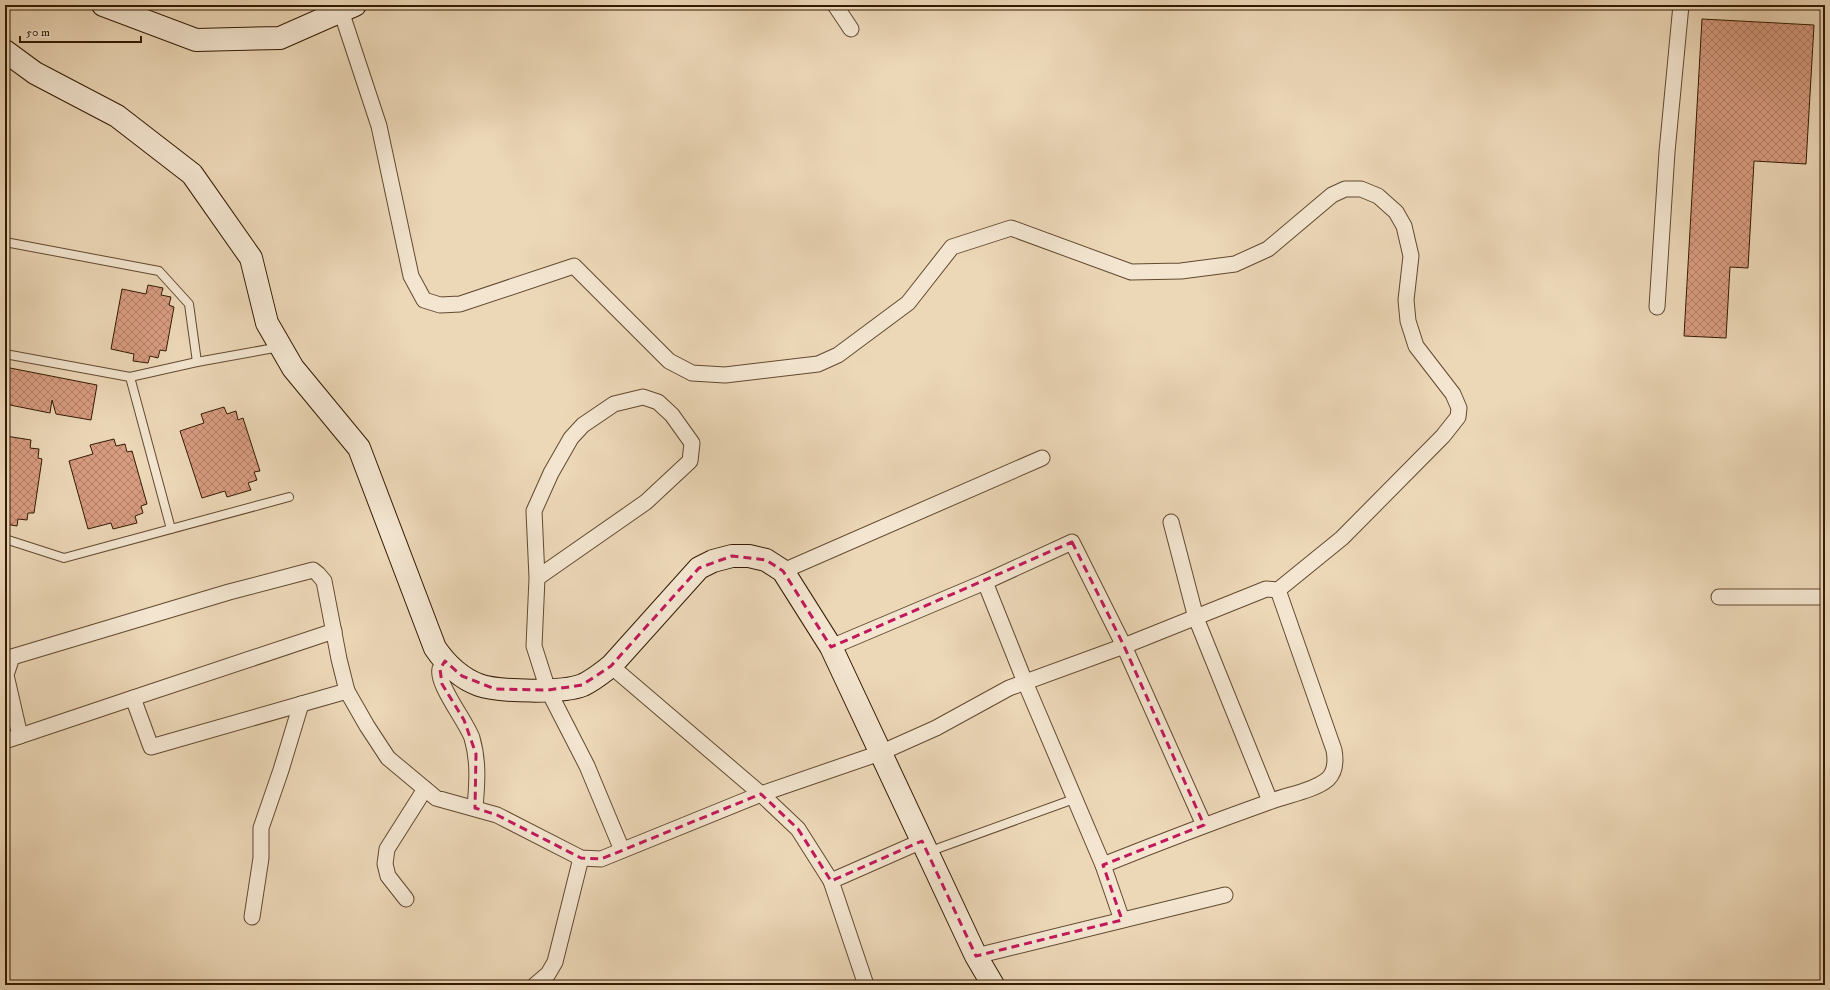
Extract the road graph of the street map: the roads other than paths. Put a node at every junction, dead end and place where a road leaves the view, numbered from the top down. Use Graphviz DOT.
graph roads {
  1 [pos="103,5"];
  2 [pos="835,5"];
  3 [pos="1681,5"];
  4 [pos="348,8"];
  5 [pos="851,29"];
  6 [pos="5,51"];
  7 [pos="5,242"];
  8 [pos="1657,307"];
  9 [pos="281,347"];
  10 [pos="5,354"];
  11 [pos="197,362"];
  12 [pos="130,377"];
  13 [pos="1042,458"];
  14 [pos="289,497"];
  15 [pos="1171,522"];
  16 [pos="171,529"];
  17 [pos="5,539"];
  18 [pos="783,571"];
  19 [pos="537,578"];
  20 [pos="985,582"];
  21 [pos="1278,590"];
  22 [pos="1719,597"];
  23 [pos="1825,597"];
  24 [pos="1196,618"];
  25 [pos="334,631"];
  26 [pos="1124,646"];
  27 [pos="831,647"];
  28 [pos="444,661"];
  29 [pos="611,666"];
  30 [pos="1025,682"];
  31 [pos="548,690"];
  32 [pos="348,691"];
  33 [pos="133,698"];
  34 [pos="301,704"];
  35 [pos="20,736"];
  36 [pos="5,741"];
  37 [pos="880,753"];
  38 [pos="425,789"];
  39 [pos="761,794"];
  40 [pos="1074,799"];
  41 [pos="1270,801"];
  42 [pos="475,808"];
  43 [pos="1204,824"];
  44 [pos="925,846"];
  45 [pos="622,850"];
  46 [pos="581,858"];
  47 [pos="1103,865"];
  48 [pos="831,881"];
  49 [pos="1226,895"];
  50 [pos="406,899"];
  51 [pos="252,917"];
  52 [pos="1122,920"];
  53 [pos="976,956"];
  54 [pos="534,985"];
  55 [pos="866,985"];
  56 [pos="993,985"];
  1 -- 4 [label="street"];
  2 -- 5 [label="street"];
  3 -- 8 [label="street"];
  4 -- 21 [label="street"];
  6 -- 9 [label="street"];
  7 -- 11 [label="lane"];
  9 -- 11 [label="lane"];
  9 -- 28 [label="street"];
  10 -- 12 [label="lane"];
  11 -- 12 [label="lane"];
  12 -- 16 [label="lane"];
  13 -- 18 [label="street"];
  14 -- 16 [label="lane"];
  15 -- 24 [label="street"];
  16 -- 17 [label="lane"];
  18 -- 27 [label="street"];
  18 -- 29 [label="street"];
  19 -- 19 [label="street"];
  19 -- 31 [label="street"];
  20 -- 26 [label="street"];
  20 -- 27 [label="street"];
  20 -- 30 [label="street"];
  21 -- 24 [label="street"];
  21 -- 41 [label="street"];
  22 -- 23 [label="street"];
  24 -- 26 [label="street"];
  24 -- 41 [label="street"];
  25 -- 32 [label="street"];
  25 -- 33 [label="street"];
  25 -- 35 [label="street"];
  26 -- 30 [label="street"];
  26 -- 43 [label="street"];
  27 -- 37 [label="street"];
  28 -- 31 [label="street"];
  28 -- 42 [label="street"];
  29 -- 31 [label="street"];
  29 -- 39 [label="street"];
  30 -- 37 [label="street"];
  30 -- 40 [label="street"];
  31 -- 45 [label="street"];
  32 -- 34 [label="street"];
  32 -- 38 [label="street"];
  33 -- 34 [label="street"];
  33 -- 35 [label="street"];
  34 -- 51 [label="street"];
  35 -- 36 [label="street"];
  37 -- 39 [label="street"];
  37 -- 44 [label="street"];
  38 -- 42 [label="street"];
  38 -- 50 [label="street"];
  39 -- 45 [label="street"];
  39 -- 48 [label="street"];
  40 -- 44 [label="lane"];
  40 -- 47 [label="street"];
  41 -- 43 [label="street"];
  42 -- 46 [label="street"];
  43 -- 47 [label="street"];
  44 -- 48 [label="street"];
  44 -- 53 [label="street"];
  45 -- 46 [label="street"];
  46 -- 54 [label="street"];
  47 -- 52 [label="street"];
  48 -- 55 [label="street"];
  49 -- 52 [label="street"];
  52 -- 53 [label="street"];
  53 -- 56 [label="street"];
}
